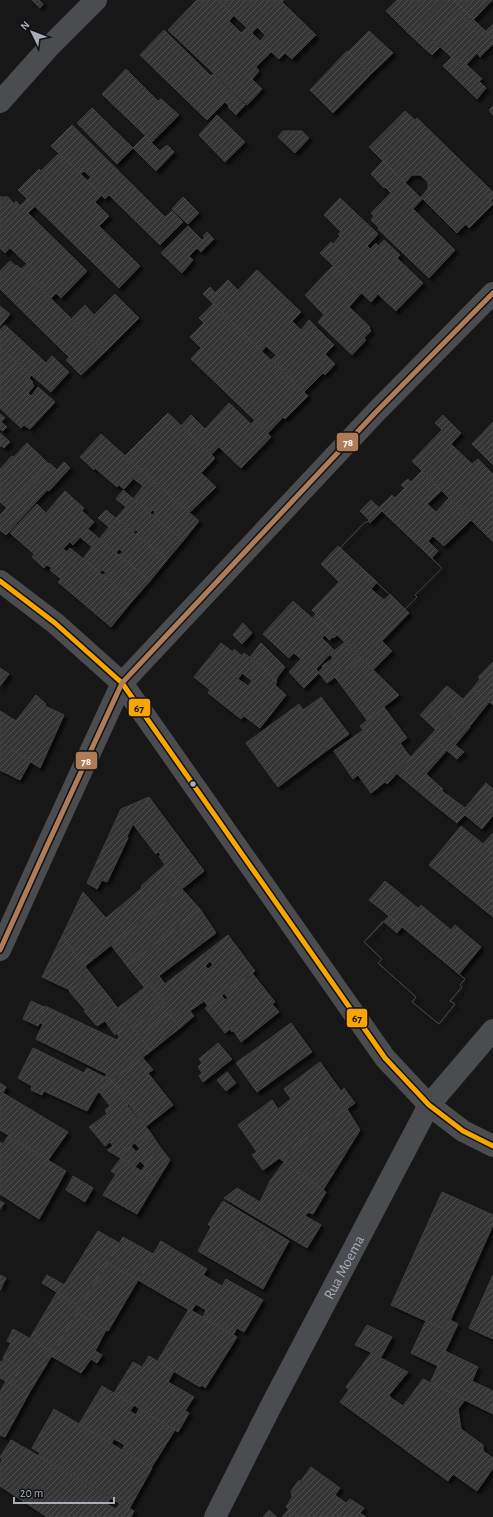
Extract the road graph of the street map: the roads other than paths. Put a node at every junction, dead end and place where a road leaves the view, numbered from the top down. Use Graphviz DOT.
graph roads {
  1 [pos="96,0"];
  2 [pos="0,102"];
  3 [pos="493,293"];
  4 [pos="0,580"];
  5 [pos="122,684"];
  6 [pos="0,950"];
  7 [pos="493,1030"];
  8 [pos="429,1105"];
  9 [pos="493,1146"];
  10 [pos="215,1517"];
  1 -- 2 [label="street"];
  3 -- 5 [label="street"];
  4 -- 5 [label="street"];
  5 -- 6 [label="street"];
  5 -- 8 [label="street"];
  7 -- 8 [label="street, Rua Moema"];
  8 -- 9 [label="street"];
  8 -- 10 [label="street, Rua Moema"];
}
